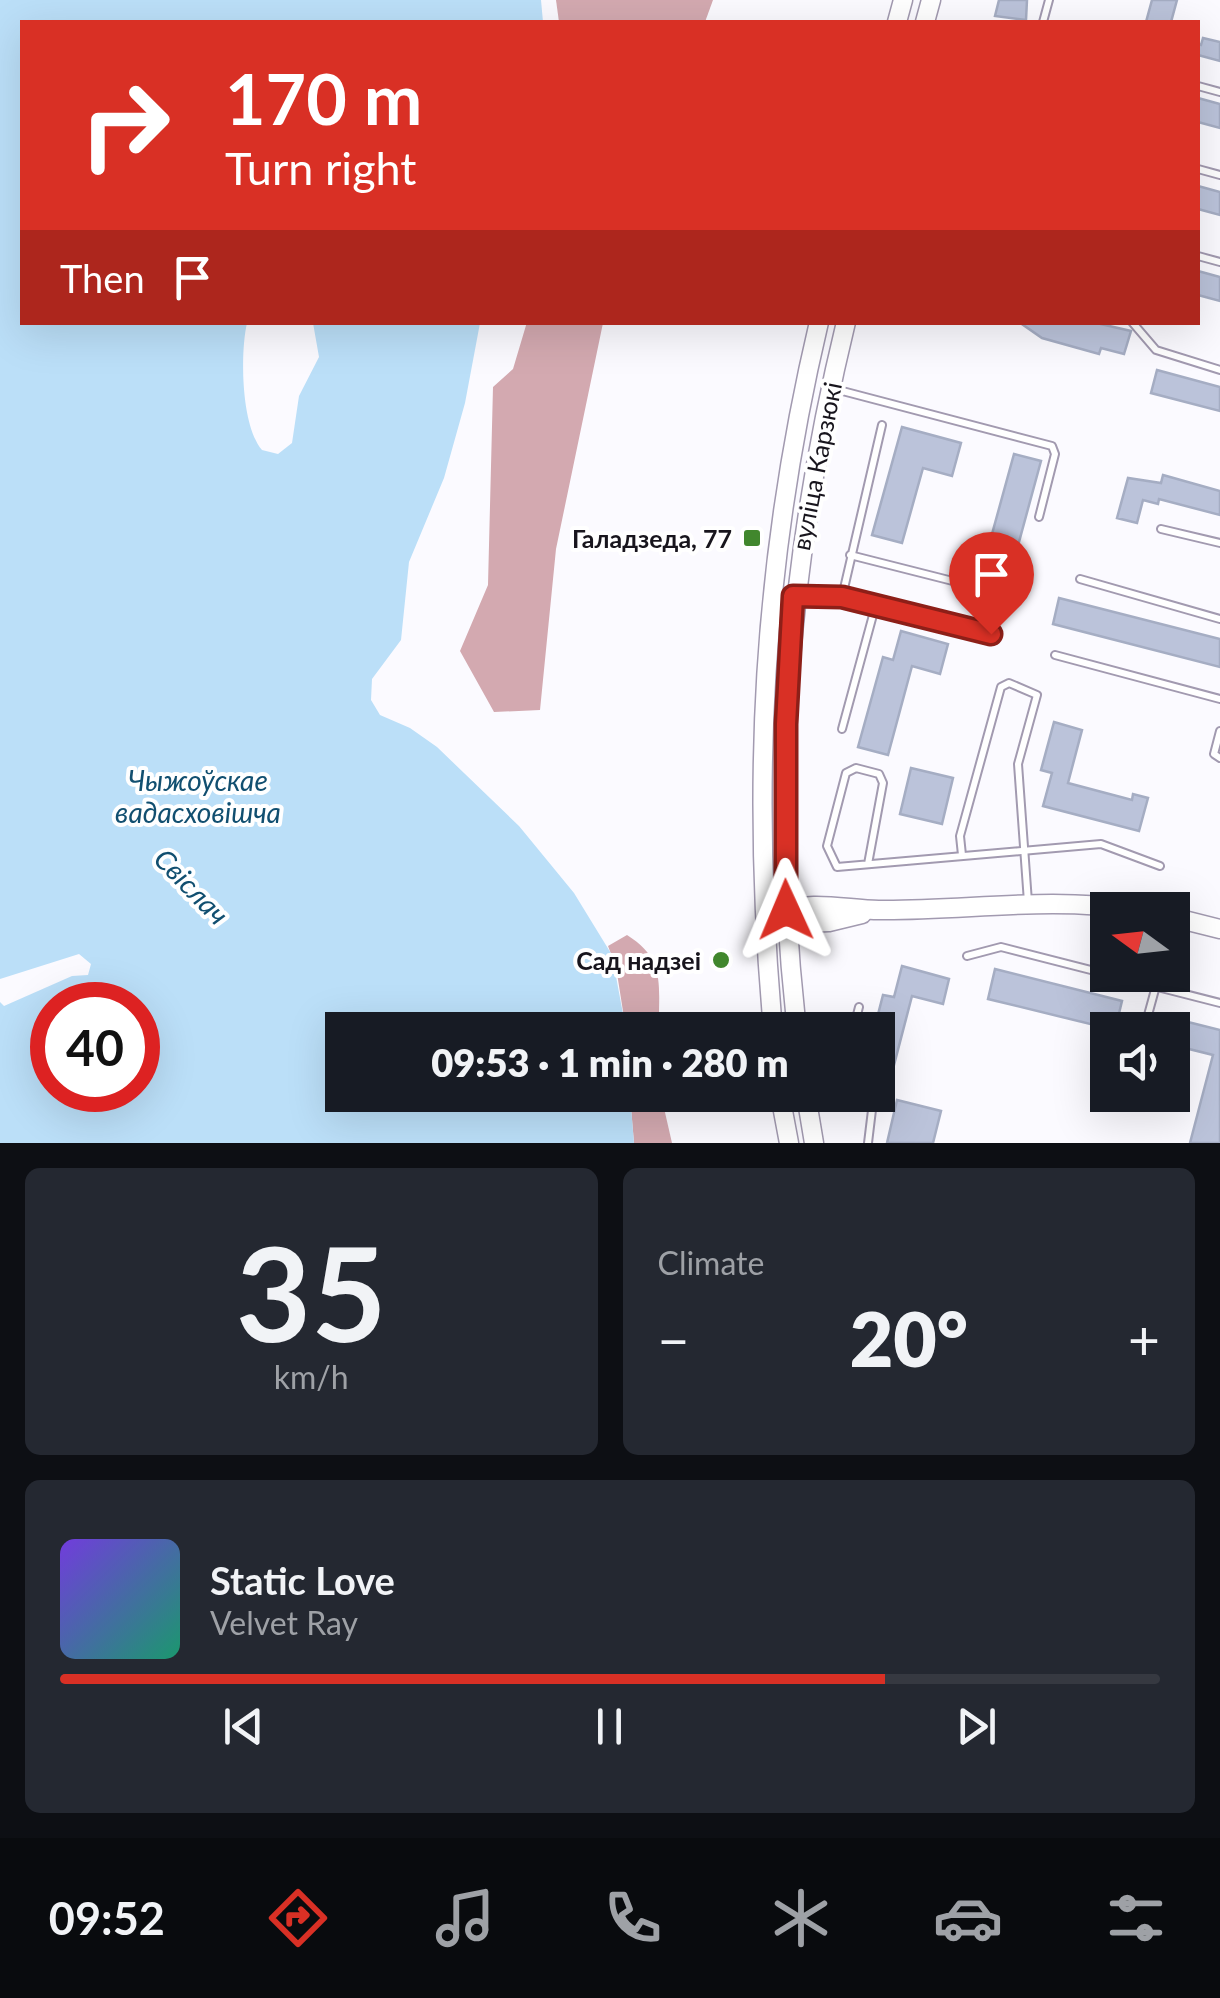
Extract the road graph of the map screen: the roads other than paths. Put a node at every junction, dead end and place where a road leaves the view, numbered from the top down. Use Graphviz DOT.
graph roads {
  1 [pos="818,325"];
  2 [pos="845,325"];
  3 [pos="1135,325"];
  4 [pos="1220,370"];
  5 [pos="830,388"];
  6 [pos="882,424"];
  7 [pos="1038,517"];
  8 [pos="1161,528"];
  9 [pos="1220,543"];
  10 [pos="850,555"];
  11 [pos="1080,580"];
  12 [pos="793,596"];
  13 [pos="842,597"];
  14 [pos="876,604"];
  15 [pos="1220,620"];
  16 [pos="1055,655"];
  17 [pos="1220,700"];
  18 [pos="842,729"];
  19 [pos="1220,731"];
  20 [pos="1220,758"];
  21 [pos="1022,850"];
  22 [pos="962,854"];
  23 [pos="868,864"];
  24 [pos="1160,866"];
  25 [pos="1028,902"];
  26 [pos="1090,907"];
  27 [pos="787,918"];
  28 [pos="765,919"];
  29 [pos="1190,922"];
  30 [pos="1220,929"];
  31 [pos="967,956"];
  32 [pos="1090,971"];
  33 [pos="1171,992"];
  34 [pos="1220,1004"];
  35 [pos="859,1007"];
  36 [pos="772,1012"];
  37 [pos="795,1012"];
  38 [pos="858,1012"];
  39 [pos="783,1112"];
  40 [pos="809,1112"];
  41 [pos="872,1112"];
  42 [pos="789,1143"];
  43 [pos="814,1143"];
  44 [pos="868,1143"];
  1 -- 28 [label="street, вуліца Карзюкі"];
  2 -- 5 [label="street, вуліца Карзюкі"];
  3 -- 4 [label="lane"];
  5 -- 7 [label="lane"];
  5 -- 12 [label="street, вуліца Карзюкі"];
  6 -- 10 [label="lane"];
  8 -- 9 [label="lane"];
  10 -- 13 [label="lane"];
  10 -- 14 [label="lane"];
  11 -- 15 [label="lane"];
  12 -- 13 [label="lane"];
  12 -- 27 [label="street, вуліца Карзюкі"];
  13 -- 14 [label="lane"];
  14 -- 18 [label="lane"];
  16 -- 17 [label="lane"];
  19 -- 20 [label="lane"];
  21 -- 22 [label="lane"];
  21 -- 22 [label="lane"];
  21 -- 24 [label="lane"];
  21 -- 25 [label="lane"];
  22 -- 23 [label="lane"];
  23 -- 23 [label="lane"];
  25 -- 26 [label="street"];
  25 -- 27 [label="street"];
  27 -- 28 [label="street"];
  27 -- 37 [label="street, вуліца Карзюкі"];
  28 -- 36 [label="street, вуліца Карзюкі"];
  29 -- 30 [label="street"];
  31 -- 32 [label="lane"];
  33 -- 34 [label="lane"];
  35 -- 38 [label="lane"];
  39 -- 42 [label="street"];
  40 -- 43 [label="street"];
  41 -- 44 [label="lane"];
}
